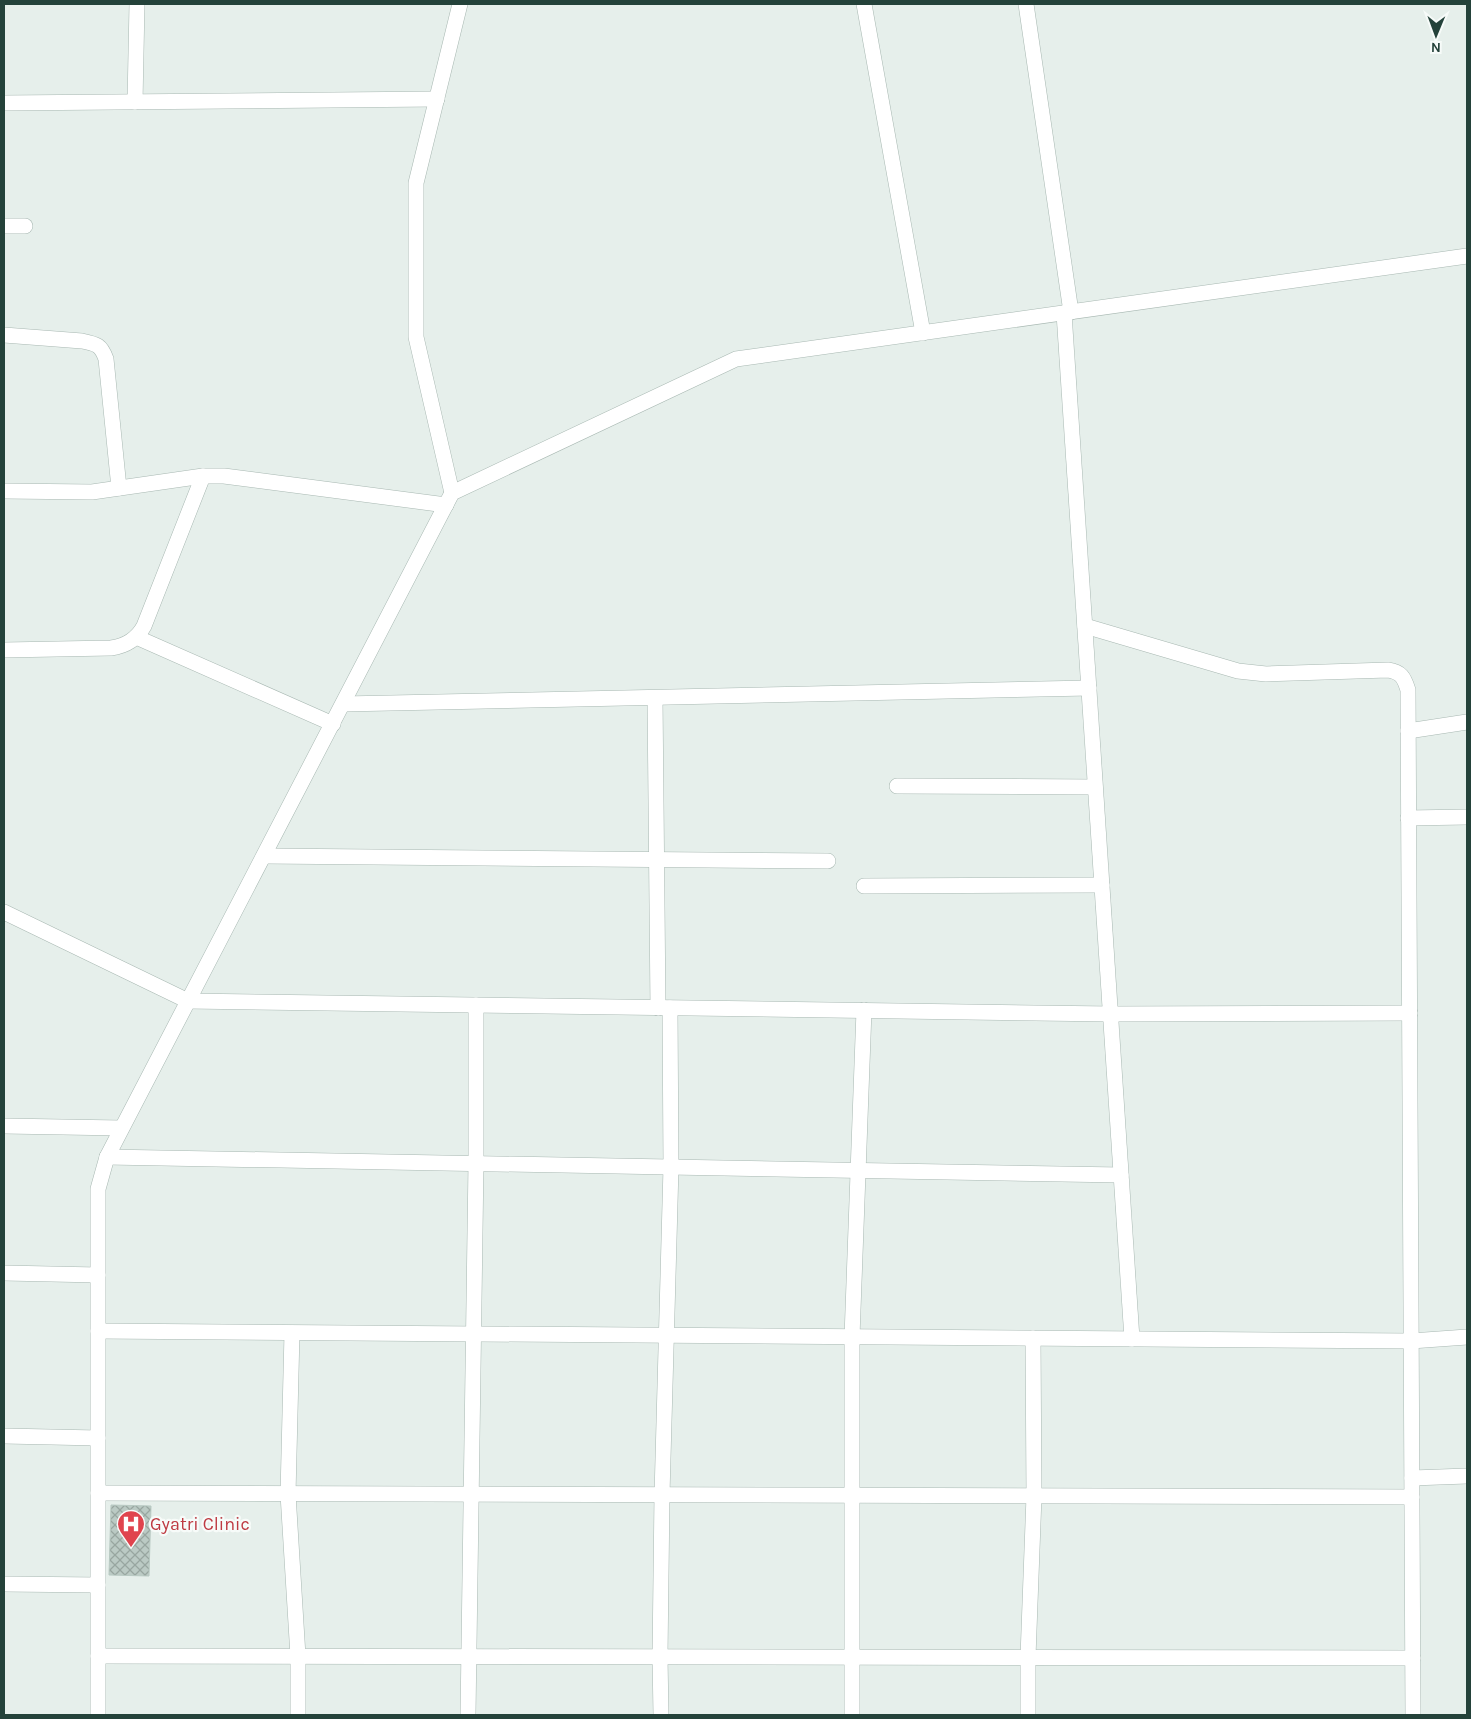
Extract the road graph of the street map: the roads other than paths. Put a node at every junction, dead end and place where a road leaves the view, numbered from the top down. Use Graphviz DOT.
graph roads {
  1 [pos="137,4"];
  2 [pos="460,4"];
  3 [pos="864,4"];
  4 [pos="1026,4"];
  5 [pos="437,99"];
  6 [pos="135,102"];
  7 [pos="4,103"];
  8 [pos="4,226"];
  9 [pos="25,226"];
  10 [pos="1467,256"];
  11 [pos="1068,313"];
  12 [pos="923,333"];
  13 [pos="4,335"];
  14 [pos="203,476"];
  15 [pos="119,488"];
  16 [pos="4,491"];
  17 [pos="449,499"];
  18 [pos="1085,626"];
  19 [pos="136,637"];
  20 [pos="4,650"];
  21 [pos="1089,688"];
  22 [pos="655,698"];
  23 [pos="343,704"];
  24 [pos="1467,722"];
  25 [pos="333,724"];
  26 [pos="1408,731"];
  27 [pos="897,786"];
  28 [pos="1096,787"];
  29 [pos="1467,816"];
  30 [pos="1408,818"];
  31 [pos="264,856"];
  32 [pos="656,859"];
  33 [pos="828,861"];
  34 [pos="1102,885"];
  35 [pos="864,886"];
  36 [pos="4,912"];
  37 [pos="188,1001"];
  38 [pos="476,1005"];
  39 [pos="664,1008"];
  40 [pos="864,1010"];
  41 [pos="1410,1013"];
  42 [pos="1111,1014"];
  43 [pos="4,1126"];
  44 [pos="122,1128"];
  45 [pos="106,1158"];
  46 [pos="476,1163"];
  47 [pos="671,1167"];
  48 [pos="857,1170"];
  49 [pos="1121,1175"];
  50 [pos="4,1274"];
  51 [pos="98,1275"];
  52 [pos="98,1331"];
  53 [pos="292,1333"];
  54 [pos="473,1334"];
  55 [pos="665,1336"];
  56 [pos="1467,1336"];
  57 [pos="852,1337"];
  58 [pos="1034,1338"];
  59 [pos="1132,1340"];
  60 [pos="1411,1342"];
  61 [pos="4,1436"];
  62 [pos="98,1438"];
  63 [pos="1467,1476"];
  64 [pos="1412,1478"];
  65 [pos="98,1493"];
  66 [pos="288,1494"];
  67 [pos="472,1494"];
  68 [pos="662,1495"];
  69 [pos="851,1495"];
  70 [pos="1034,1496"];
  71 [pos="1412,1497"];
  72 [pos="4,1584"];
  73 [pos="98,1585"];
  74 [pos="98,1656"];
  75 [pos="298,1656"];
  76 [pos="469,1657"];
  77 [pos="660,1657"];
  78 [pos="851,1657"];
  79 [pos="1028,1657"];
  80 [pos="1413,1658"];
  81 [pos="98,1715"];
  82 [pos="298,1715"];
  83 [pos="468,1715"];
  84 [pos="661,1715"];
  85 [pos="852,1715"];
  86 [pos="1028,1715"];
  87 [pos="1413,1715"];
  1 -- 6 [label="street"];
  2 -- 5 [label="street"];
  3 -- 12 [label="street"];
  4 -- 11 [label="street"];
  5 -- 6 [label="street"];
  5 -- 17 [label="street"];
  6 -- 7 [label="street"];
  8 -- 9 [label="street"];
  10 -- 11 [label="street"];
  11 -- 12 [label="street"];
  11 -- 18 [label="street"];
  12 -- 17 [label="street"];
  13 -- 15 [label="street"];
  14 -- 15 [label="street"];
  14 -- 17 [label="street"];
  14 -- 19 [label="street"];
  15 -- 16 [label="street"];
  17 -- 23 [label="street"];
  18 -- 21 [label="street"];
  18 -- 26 [label="street"];
  19 -- 20 [label="street"];
  19 -- 25 [label="street"];
  21 -- 22 [label="street"];
  21 -- 28 [label="street"];
  22 -- 23 [label="street"];
  22 -- 32 [label="street"];
  23 -- 25 [label="street"];
  24 -- 26 [label="street"];
  25 -- 31 [label="street"];
  26 -- 30 [label="street"];
  27 -- 28 [label="street"];
  28 -- 34 [label="street"];
  29 -- 30 [label="street"];
  30 -- 41 [label="street"];
  31 -- 32 [label="street"];
  31 -- 37 [label="street"];
  32 -- 33 [label="street"];
  32 -- 39 [label="street"];
  34 -- 35 [label="street"];
  34 -- 42 [label="street"];
  36 -- 37 [label="street"];
  37 -- 38 [label="street"];
  37 -- 44 [label="street"];
  38 -- 39 [label="street"];
  38 -- 46 [label="street"];
  39 -- 40 [label="street"];
  39 -- 47 [label="street"];
  40 -- 42 [label="street"];
  40 -- 48 [label="street"];
  41 -- 42 [label="street"];
  41 -- 60 [label="street"];
  42 -- 49 [label="street"];
  43 -- 44 [label="street"];
  44 -- 45 [label="street"];
  45 -- 46 [label="street"];
  45 -- 51 [label="street"];
  46 -- 47 [label="street"];
  46 -- 54 [label="street"];
  47 -- 48 [label="street"];
  47 -- 55 [label="street"];
  48 -- 49 [label="street"];
  48 -- 57 [label="street"];
  49 -- 59 [label="street"];
  50 -- 51 [label="street"];
  51 -- 52 [label="street"];
  52 -- 53 [label="street"];
  52 -- 62 [label="street"];
  53 -- 54 [label="street"];
  53 -- 66 [label="street"];
  54 -- 55 [label="street"];
  54 -- 67 [label="street"];
  55 -- 57 [label="street"];
  55 -- 68 [label="street"];
  56 -- 60 [label="street"];
  57 -- 58 [label="street"];
  57 -- 69 [label="street"];
  58 -- 59 [label="street"];
  58 -- 70 [label="street"];
  59 -- 60 [label="street"];
  60 -- 64 [label="street"];
  61 -- 62 [label="street"];
  62 -- 65 [label="street"];
  63 -- 64 [label="street"];
  64 -- 71 [label="street"];
  65 -- 66 [label="street"];
  65 -- 73 [label="street"];
  66 -- 67 [label="street"];
  66 -- 75 [label="street"];
  67 -- 68 [label="street"];
  67 -- 76 [label="street"];
  68 -- 69 [label="street"];
  68 -- 77 [label="street"];
  69 -- 70 [label="street"];
  69 -- 78 [label="street"];
  70 -- 71 [label="street"];
  70 -- 79 [label="street"];
  71 -- 80 [label="street"];
  72 -- 73 [label="street"];
  73 -- 74 [label="street"];
  74 -- 75 [label="street"];
  74 -- 81 [label="street"];
  75 -- 76 [label="street"];
  75 -- 82 [label="street"];
  76 -- 77 [label="street"];
  76 -- 83 [label="street"];
  77 -- 78 [label="street"];
  77 -- 84 [label="street"];
  78 -- 79 [label="street"];
  78 -- 85 [label="street"];
  79 -- 80 [label="street"];
  79 -- 86 [label="street"];
  80 -- 87 [label="street"];
}
